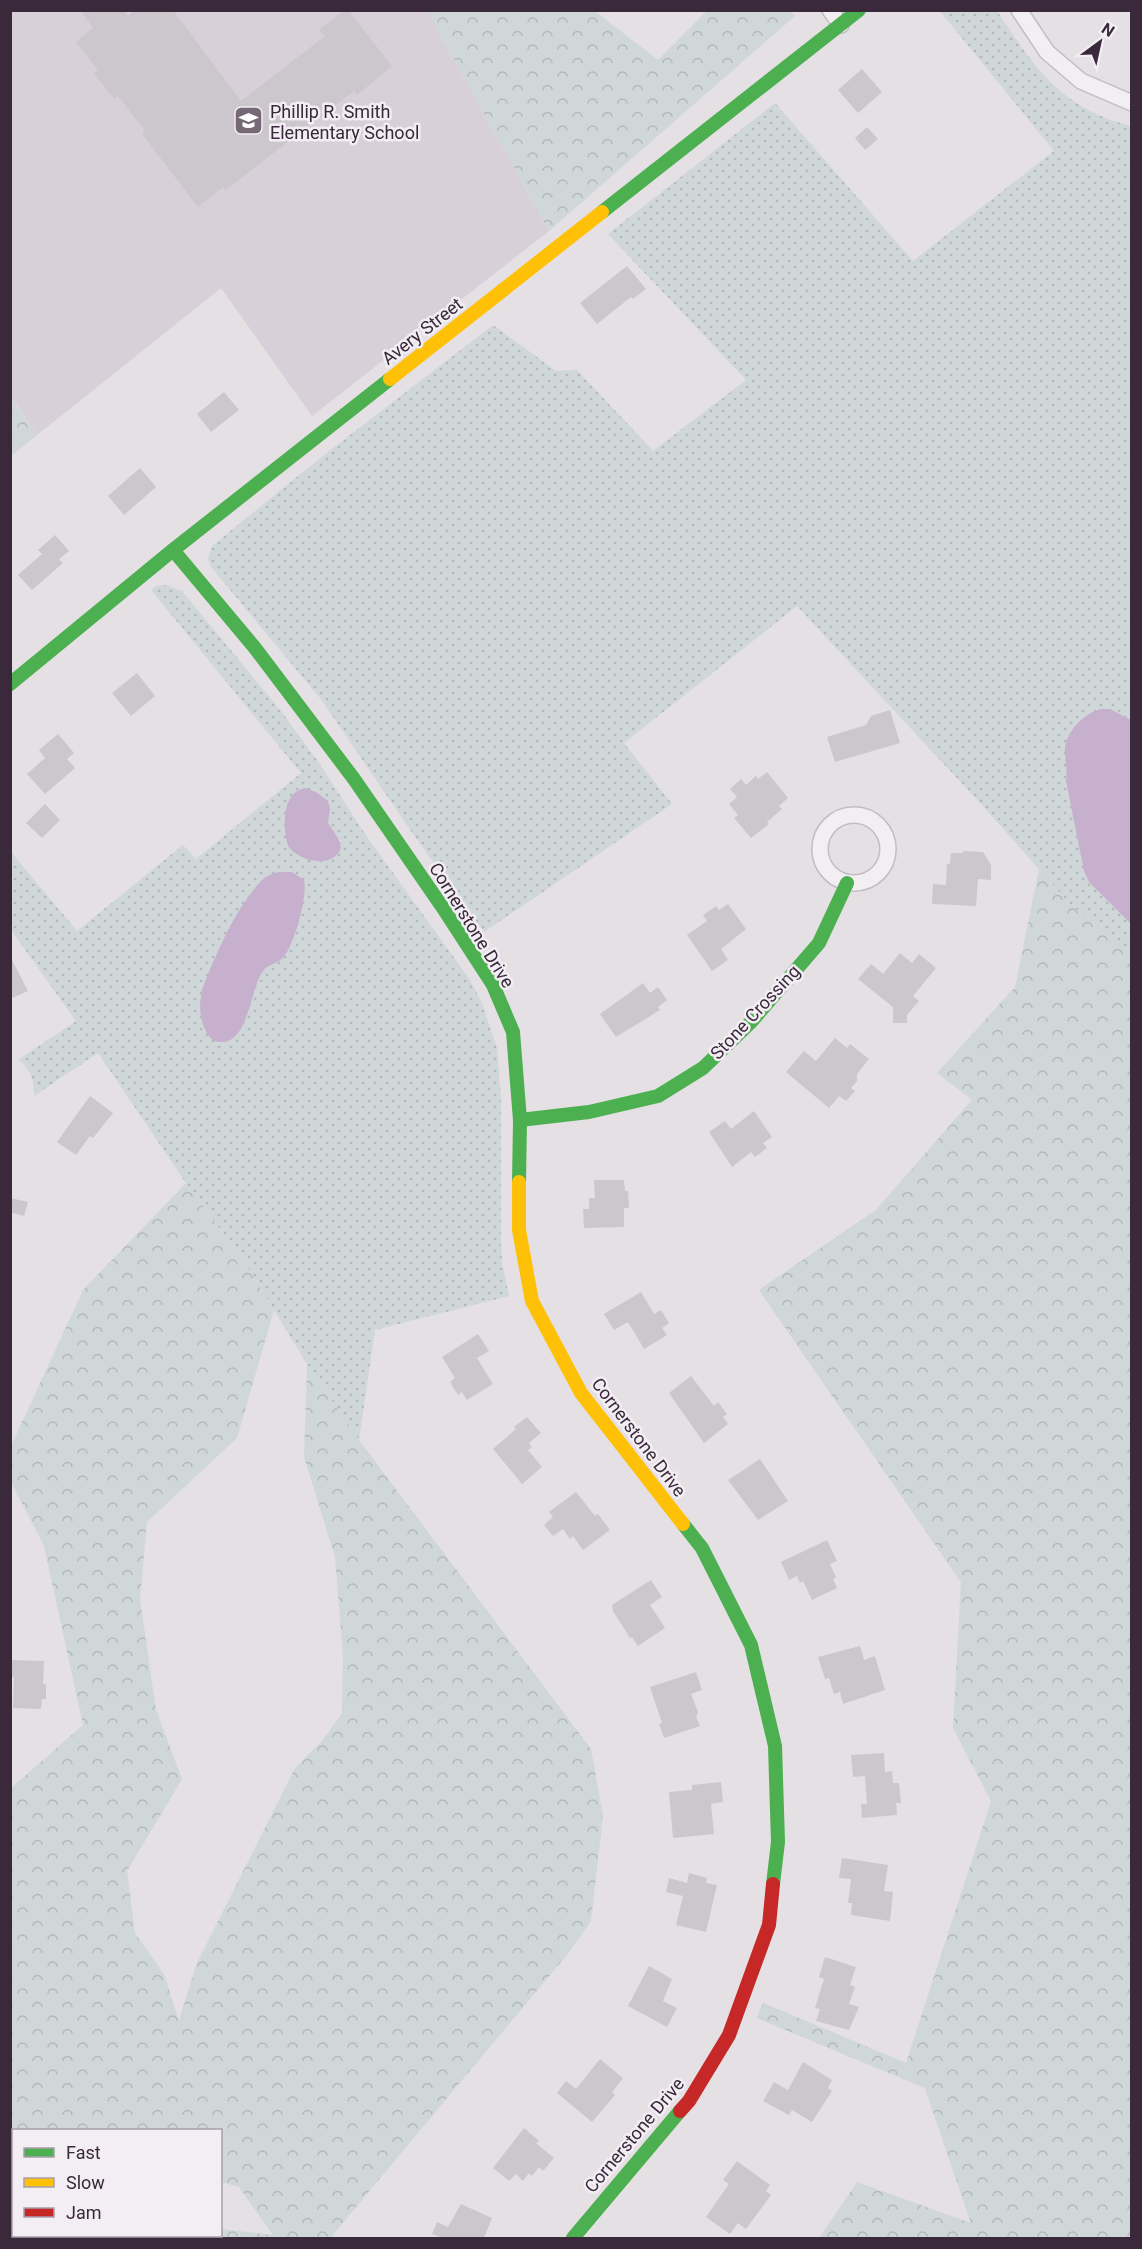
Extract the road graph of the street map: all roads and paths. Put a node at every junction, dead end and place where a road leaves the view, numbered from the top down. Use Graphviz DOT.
graph roads {
  1 [pos="830,10"];
  2 [pos="859,10"];
  3 [pos="1019,10"];
  4 [pos="841,25"];
  5 [pos="1131,103"];
  6 [pos="173,550"];
  7 [pos="10,684"];
  8 [pos="847,883"];
  9 [pos="520,1120"];
  10 [pos="573,2238"];
  1 -- 4 [label="street"];
  2 -- 4 [label="street, Avery Street"];
  3 -- 5 [label="street"];
  4 -- 6 [label="street, Avery Street"];
  6 -- 7 [label="street, Avery Street"];
  6 -- 9 [label="street, Cornerstone Drive"];
  8 -- 8 [label="street"];
  8 -- 9 [label="street, Stone Crossing"];
  9 -- 10 [label="street, Cornerstone Drive"];
}
